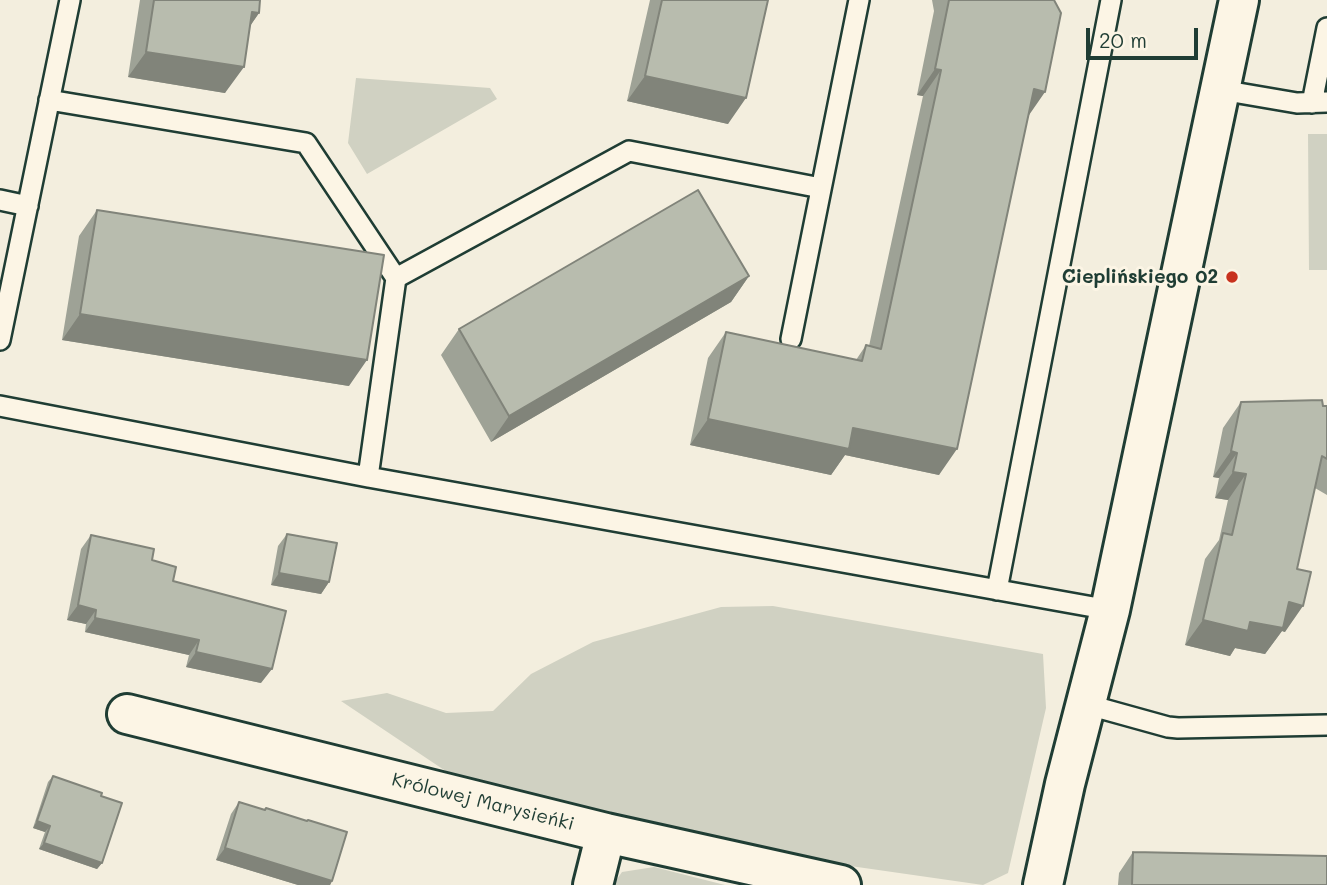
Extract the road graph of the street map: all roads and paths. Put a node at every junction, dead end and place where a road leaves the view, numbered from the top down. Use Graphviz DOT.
graph roads {
  1 [pos="70,0"];
  2 [pos="859,0"];
  3 [pos="1111,0"];
  4 [pos="1239,0"];
  5 [pos="1327,28"];
  6 [pos="1221,90"];
  7 [pos="49,100"];
  8 [pos="1320,102"];
  9 [pos="821,188"];
  10 [pos="0,200"];
  11 [pos="27,206"];
  12 [pos="396,278"];
  13 [pos="791,339"];
  14 [pos="0,340"];
  15 [pos="0,406"];
  16 [pos="368,477"];
  17 [pos="997,590"];
  18 [pos="1110,610"];
  19 [pos="1085,704"];
  20 [pos="127,714"];
  21 [pos="1327,725"];
  22 [pos="606,833"];
  23 [pos="593,885"];
  24 [pos="841,885"];
  25 [pos="1043,885"];
  1 -- 7 [label="lane"];
  2 -- 9 [label="lane"];
  3 -- 17 [label="lane"];
  4 -- 6 [label="street"];
  5 -- 8 [label="lane"];
  6 -- 8 [label="lane"];
  6 -- 18 [label="street"];
  7 -- 11 [label="lane"];
  7 -- 12 [label="lane"];
  9 -- 12 [label="lane"];
  9 -- 13 [label="lane"];
  10 -- 11 [label="lane"];
  11 -- 14 [label="lane"];
  12 -- 16 [label="lane"];
  15 -- 16 [label="lane"];
  16 -- 17 [label="lane"];
  17 -- 18 [label="lane"];
  18 -- 19 [label="street"];
  19 -- 21 [label="lane"];
  19 -- 25 [label="street"];
  20 -- 22 [label="street, Królowej Marysieńki"];
  22 -- 23 [label="street"];
  22 -- 24 [label="street, Królowej Marysieńki"];
}
